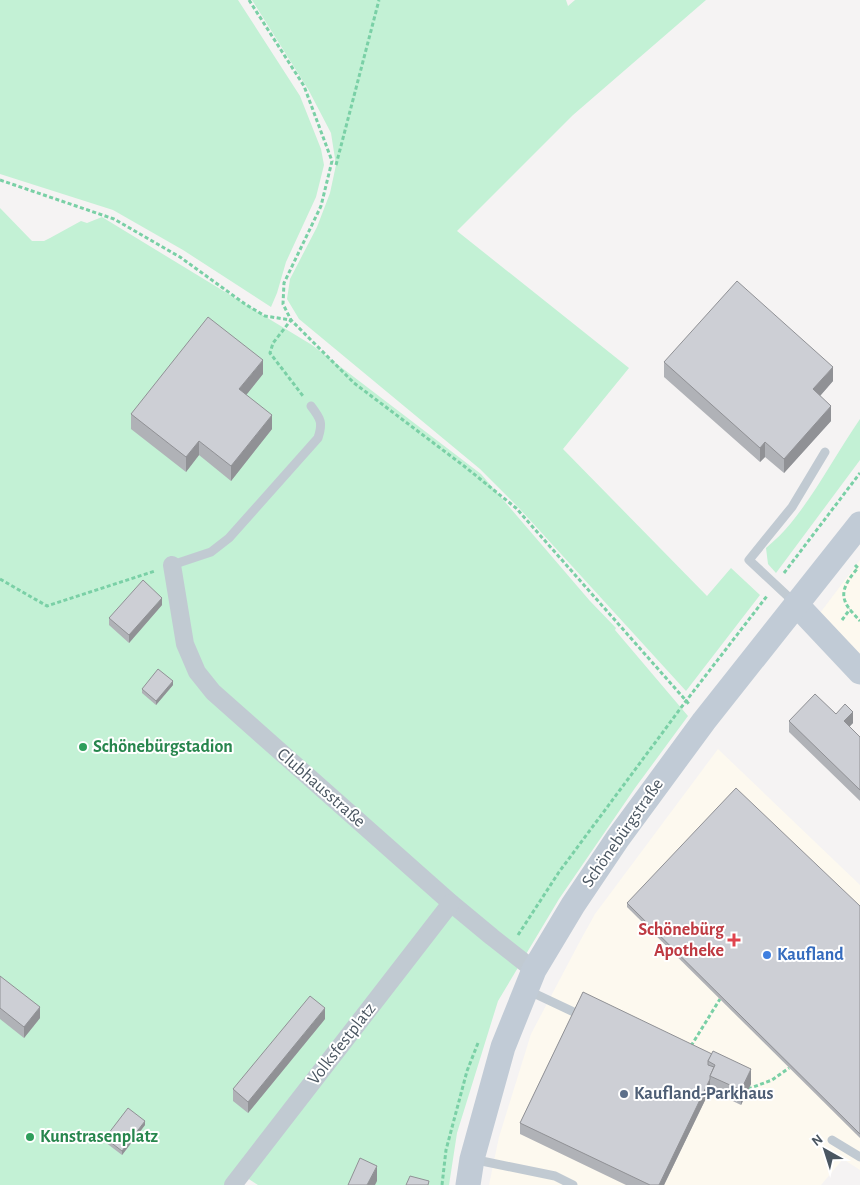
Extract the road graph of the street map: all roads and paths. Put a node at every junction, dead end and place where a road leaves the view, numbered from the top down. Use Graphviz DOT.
graph roads {
  1 [pos="249,0"];
  2 [pos="380,0"];
  3 [pos="336,165"];
  4 [pos="0,180"];
  5 [pos="291,320"];
  6 [pos="300,391"];
  7 [pos="311,406"];
  8 [pos="825,452"];
  9 [pos="860,474"];
  10 [pos="860,524"];
  11 [pos="816,532"];
  12 [pos="172,565"];
  13 [pos="0,578"];
  14 [pos="796,604"];
  15 [pos="860,672"];
  16 [pos="704,721"];
  17 [pos="452,903"];
  18 [pos="530,980"];
  19 [pos="720,999"];
  20 [pos="578,1014"];
  21 [pos="688,1053"];
  22 [pos="789,1068"];
  23 [pos="748,1089"];
  24 [pos="832,1140"];
  25 [pos="860,1157"];
  26 [pos="472,1159"];
  27 [pos="233,1185"];
  28 [pos="468,1185"];
  29 [pos="573,1185"];
  1 -- 5 [label="path"];
  2 -- 3 [label="path"];
  4 -- 5 [label="path"];
  5 -- 6 [label="path"];
  5 -- 16 [label="path"];
  7 -- 12 [label="lane"];
  8 -- 14 [label="lane"];
  9 -- 11 [label="path"];
  10 -- 14 [label="main road, Schönebürgstraße"];
  12 -- 13 [label="path"];
  12 -- 17 [label="street, Clubhausstraße"];
  14 -- 15 [label="main road"];
  14 -- 16 [label="main road, Schönebürgstraße"];
  16 -- 18 [label="main road, Schönebürgstraße"];
  17 -- 18 [label="street, Clubhausstraße"];
  17 -- 27 [label="street, Volksfestplatz"];
  18 -- 20 [label="lane"];
  18 -- 26 [label="main road, Schönebürgstraße"];
  19 -- 21 [label="path"];
  22 -- 23 [label="path"];
  24 -- 25 [label="lane"];
  26 -- 28 [label="main road, Schönebürgstraße"];
  26 -- 29 [label="lane"];
}
